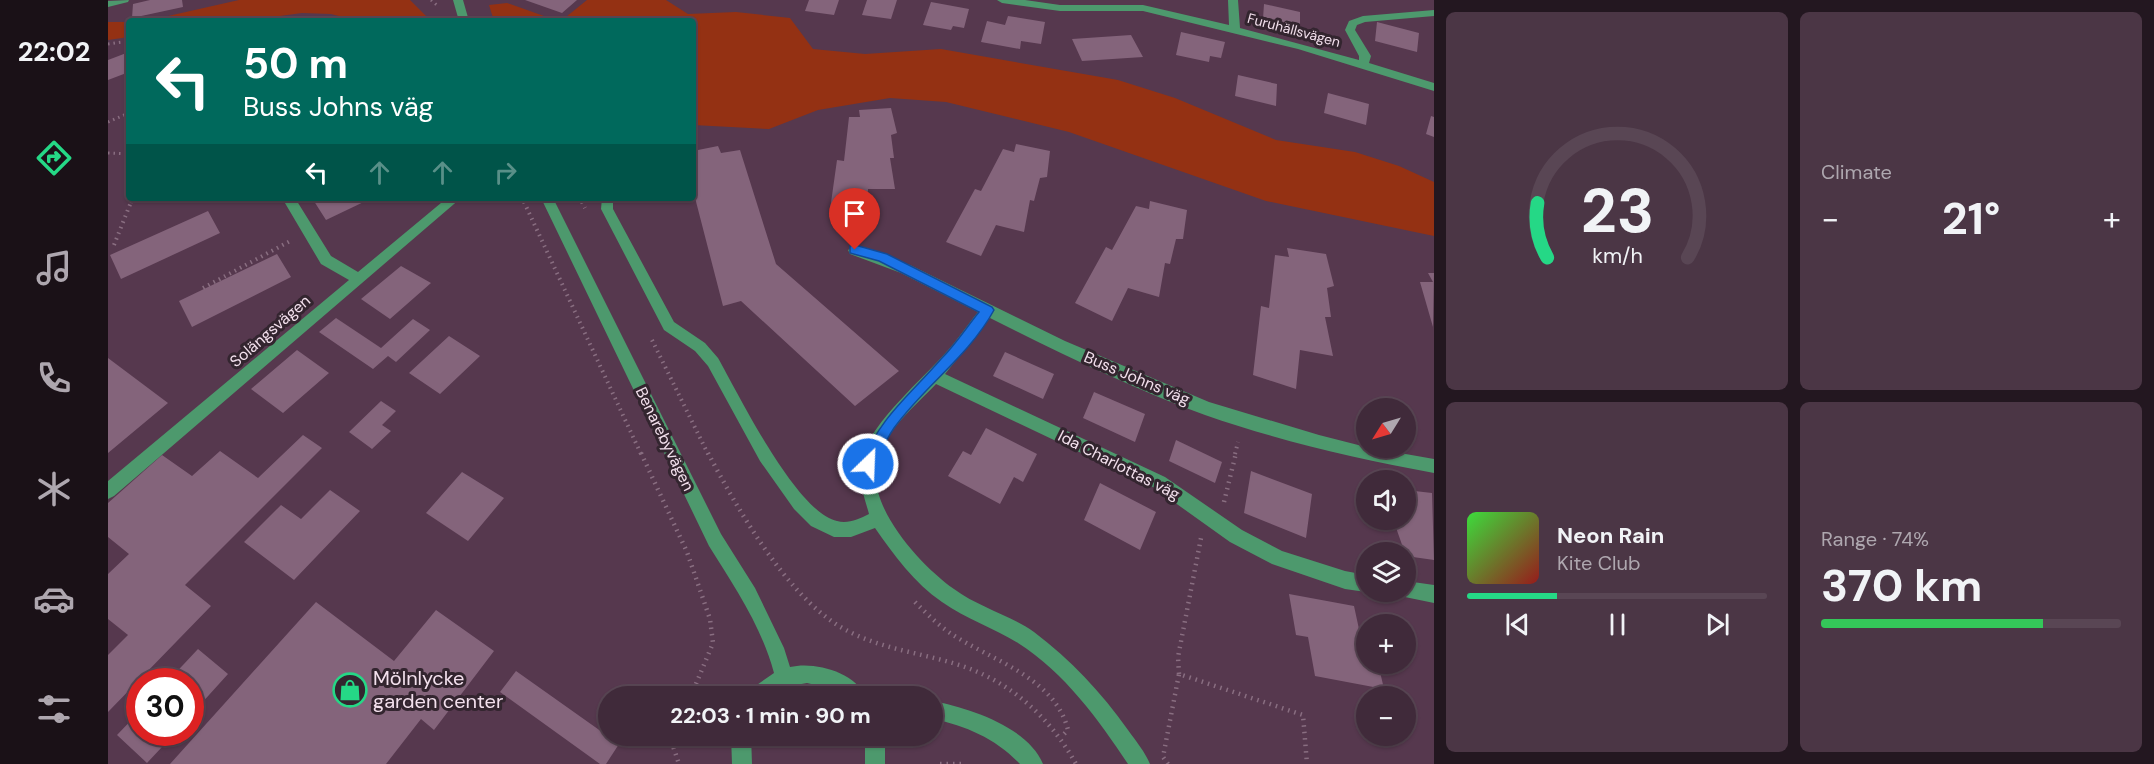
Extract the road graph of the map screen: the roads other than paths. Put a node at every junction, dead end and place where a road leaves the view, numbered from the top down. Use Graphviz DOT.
graph roads {
  1 [pos="124,0"];
  2 [pos="459,0"];
  3 [pos="1002,0"];
  4 [pos="1233,0"];
  5 [pos="108,4"];
  6 [pos="1075,4"];
  7 [pos="1434,14"];
  8 [pos="463,18"];
  9 [pos="1235,30"];
  10 [pos="1363,65"];
  11 [pos="1434,87"];
  12 [pos="290,201"];
  13 [pos="451,201"];
  14 [pos="548,201"];
  15 [pos="607,201"];
  16 [pos="855,250"];
  17 [pos="357,278"];
  18 [pos="987,310"];
  19 [pos="935,376"];
  20 [pos="1434,466"];
  21 [pos="108,491"];
  22 [pos="878,518"];
  23 [pos="1356,582"];
  24 [pos="1416,591"];
  25 [pos="1434,594"];
  26 [pos="784,677"];
  27 [pos="772,686"];
  28 [pos="843,686"];
  29 [pos="943,712"];
  30 [pos="741,746"];
  31 [pos="875,746"];
  32 [pos="742,764"];
  33 [pos="875,764"];
  34 [pos="1033,764"];
  35 [pos="1140,764"];
  1 -- 5 [label="street"];
  2 -- 8 [label="street"];
  3 -- 6 [label="street, Furuhällsvägen"];
  4 -- 9 [label="street"];
  6 -- 9 [label="street, Furuhällsvägen"];
  7 -- 10 [label="street, Furuhällsvägen"];
  9 -- 10 [label="street, Furuhällsvägen"];
  10 -- 11 [label="street, Furuhällsvägen"];
  12 -- 17 [label="street"];
  13 -- 17 [label="street, Solängsvägen"];
  14 -- 26 [label="street, Benarebyvägen"];
  15 -- 22 [label="street"];
  16 -- 18 [label="street, Buss Johns väg"];
  17 -- 21 [label="street, Solängsvägen"];
  18 -- 19 [label="street"];
  18 -- 20 [label="street, Buss Johns väg"];
  19 -- 22 [label="street"];
  19 -- 23 [label="street, Ida Charlottas väg"];
  22 -- 35 [label="street"];
  24 -- 25 [label="street"];
  26 -- 27 [label="street"];
  26 -- 28 [label="street"];
  29 -- 34 [label="street"];
  30 -- 32 [label="street"];
  31 -- 33 [label="street"];
}
